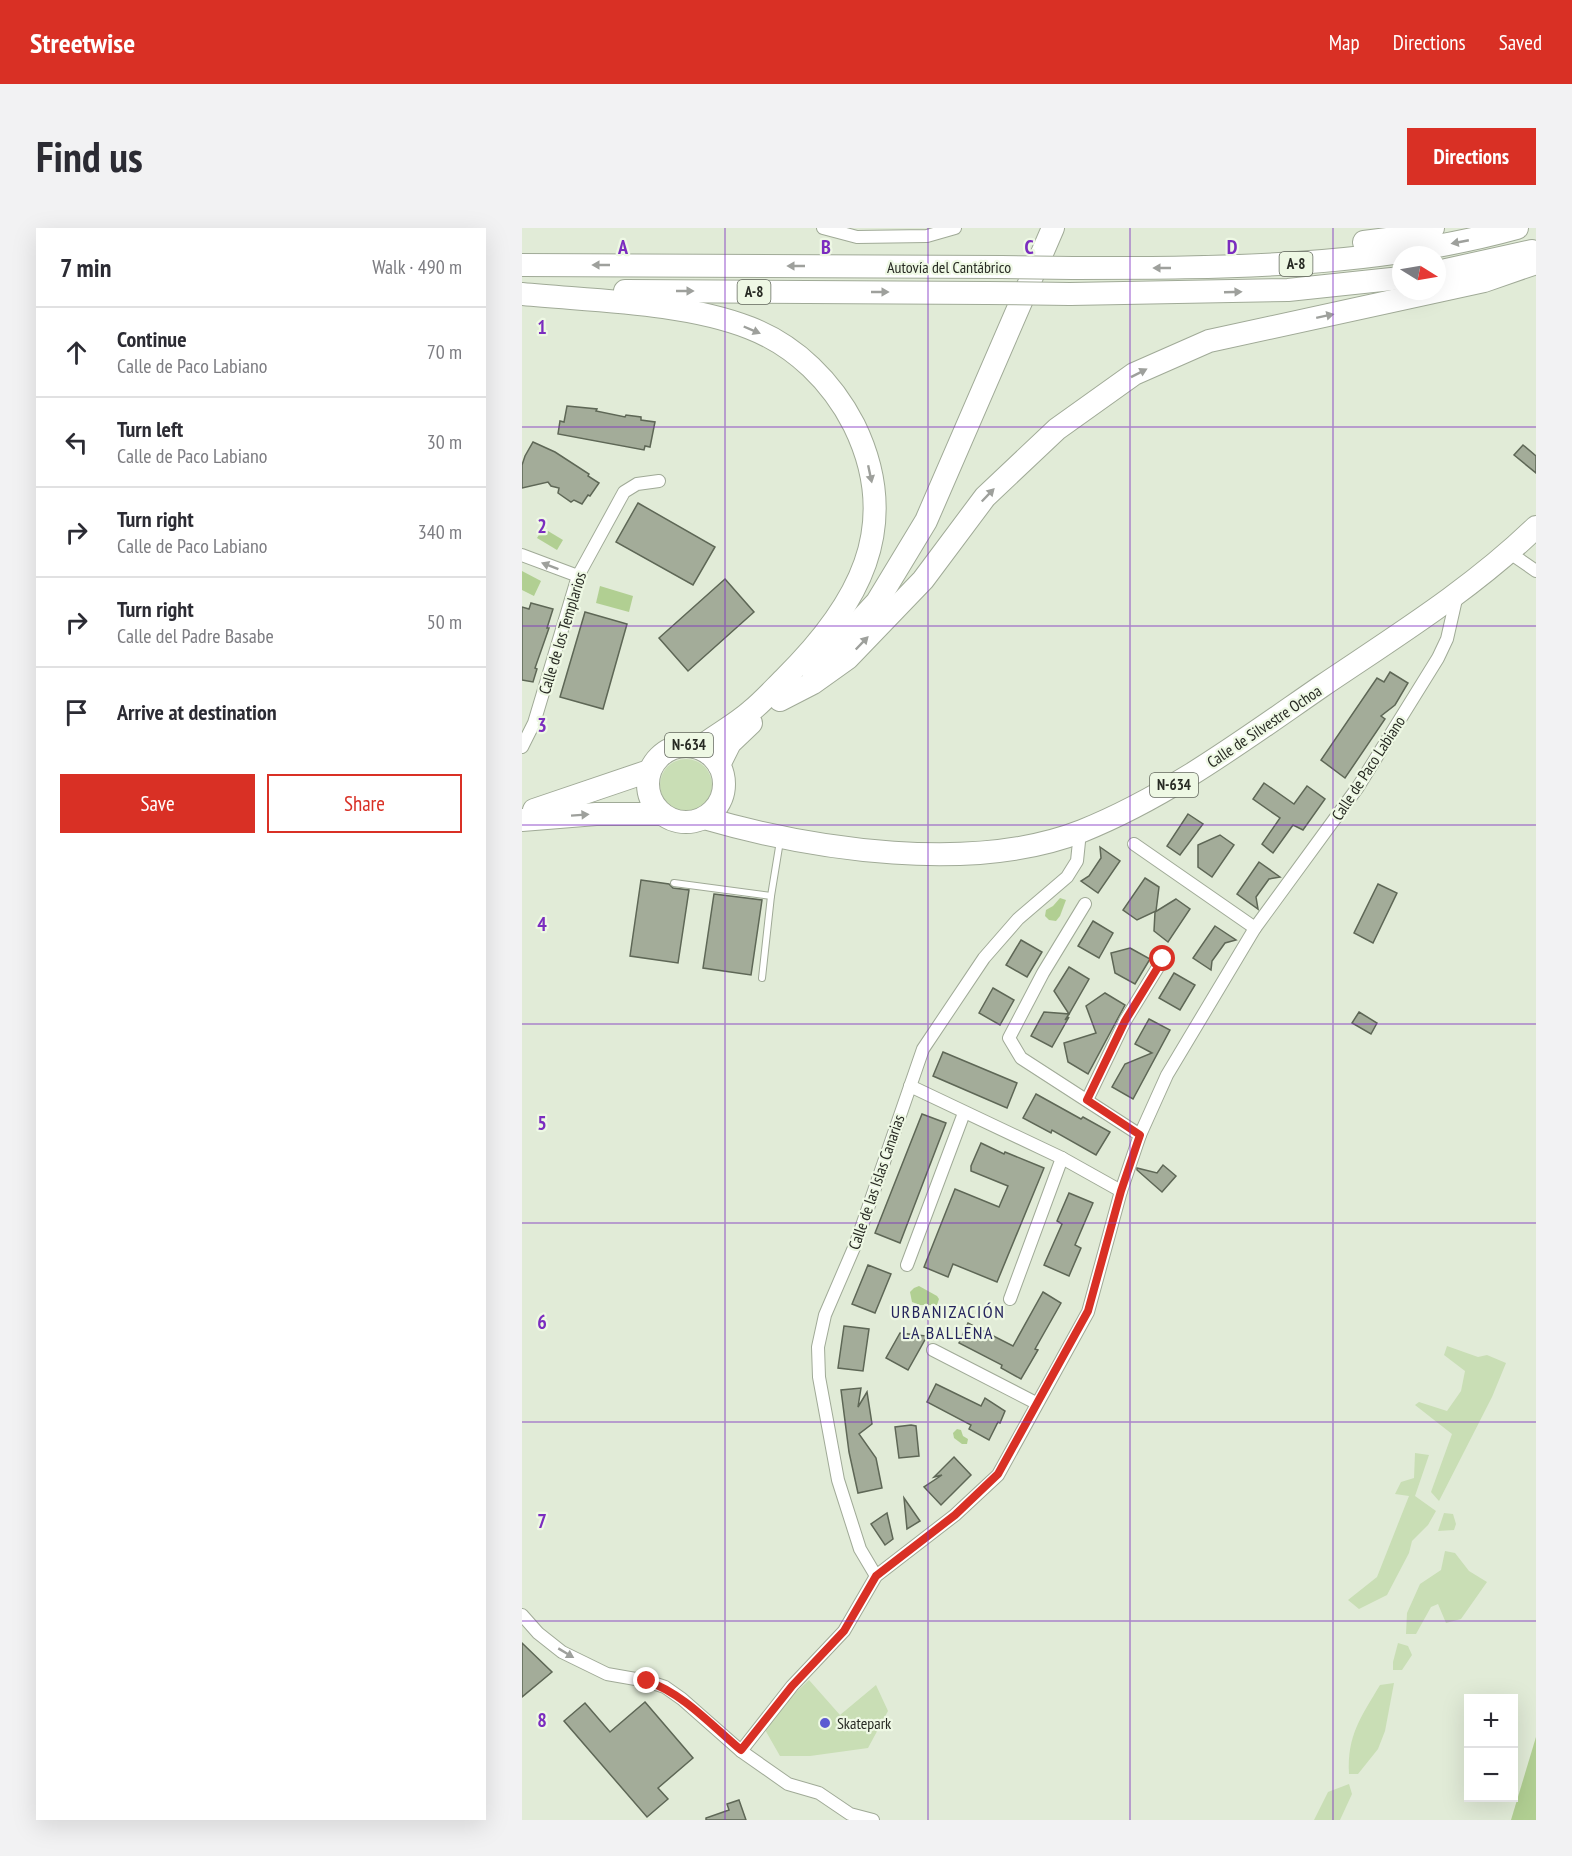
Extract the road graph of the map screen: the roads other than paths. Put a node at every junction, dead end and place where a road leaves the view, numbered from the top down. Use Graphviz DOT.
graph roads {
  1 [pos="823,228"];
  2 [pos="955,228"];
  3 [pos="1053,228"];
  4 [pos="1433,228"];
  5 [pos="1517,228"];
  6 [pos="1536,250"];
  7 [pos="1536,263"];
  8 [pos="522,265"];
  9 [pos="1197,268"];
  10 [pos="1446,270"];
  11 [pos="1392,279"];
  12 [pos="522,292"];
  13 [pos="659,481"];
  14 [pos="1536,527"];
  15 [pos="1510,553"];
  16 [pos="522,555"];
  17 [pos="1536,571"];
  18 [pos="578,576"];
  19 [pos="1456,595"];
  20 [pos="827,655"];
  21 [pos="780,700"];
  22 [pos="750,712"];
  23 [pos="522,747"];
  24 [pos="699,747"];
  25 [pos="719,765"];
  26 [pos="649,771"];
  27 [pos="724,790"];
  28 [pos="522,814"];
  29 [pos="662,814"];
  30 [pos="704,818"];
  31 [pos="522,820"];
  32 [pos="1080,832"];
  33 [pos="780,837"];
  34 [pos="1134,844"];
  35 [pos="674,883"];
  36 [pos="771,896"];
  37 [pos="1085,904"];
  38 [pos="1255,928"];
  39 [pos="1163,959"];
  40 [pos="762,978"];
  41 [pos="910,1086"];
  42 [pos="1087,1100"];
  43 [pos="964,1113"];
  44 [pos="1140,1135"];
  45 [pos="1062,1158"];
  46 [pos="1121,1191"];
  47 [pos="908,1265"];
  48 [pos="1010,1299"];
  49 [pos="933,1350"];
  50 [pos="1036,1403"];
  51 [pos="876,1576"];
  52 [pos="522,1616"];
  53 [pos="741,1750"];
  54 [pos="873,1820"];
  1 -- 2 [label="street"];
  3 -- 20 [label="highway"];
  4 -- 9 [label="highway"];
  5 -- 9 [label="highway, Autovía del Cantábrico / A-8, one-way"];
  6 -- 10 [label="highway"];
  21 -- 7 [label="highway, one-way"];
  9 -- 8 [label="highway, Autovía del Cantábrico / A-8, one-way, bridge"];
  12 -- 11 [label="highway, Autovía del Cantábrico / A-8, one-way, bridge"];
  12 -- 22 [label="highway, one-way"];
  13 -- 18 [label="street, Calle de los Templarios"];
  14 -- 15 [label="highway, N-634"];
  15 -- 17 [label="street"];
  15 -- 19 [label="highway, Calle de Silvestre Ochoa / N-634"];
  18 -- 16 [label="street, one-way"];
  18 -- 23 [label="street, Calle de los Templarios"];
  19 -- 32 [label="highway, Calle de Silvestre Ochoa / N-634"];
  19 -- 38 [label="street, Calle de Paco Labiano"];
  20 -- 21 [label="highway"];
  20 -- 22 [label="highway"];
  21 -- 25 [label="highway"];
  22 -- 24 [label="highway"];
  24 -- 25 [label="highway, N-634"];
  24 -- 26 [label="highway, N-634"];
  25 -- 27 [label="highway, N-634"];
  26 -- 28 [label="highway, N-634"];
  26 -- 29 [label="highway, N-634"];
  27 -- 30 [label="highway"];
  27 -- 33 [label="highway, N-634"];
  29 -- 30 [label="highway, N-634"];
  31 -- 29 [label="highway, N-634, one-way"];
  30 -- 33 [label="highway, N-634"];
  32 -- 33 [label="highway, Calle de Silvestre Ochoa / N-634"];
  32 -- 41 [label="street, Calle de las Islas Canarias"];
  33 -- 36 [label="lane"];
  34 -- 38 [label="street"];
  35 -- 36 [label="lane"];
  36 -- 40 [label="lane"];
  37 -- 42 [label="street"];
  38 -- 44 [label="street, Calle de Paco Labiano"];
  39 -- 42 [label="street"];
  41 -- 43 [label="street"];
  41 -- 51 [label="street, Calle de las Islas Canarias"];
  42 -- 44 [label="street"];
  43 -- 45 [label="street"];
  43 -- 47 [label="street"];
  44 -- 46 [label="street, Calle de Paco Labiano"];
  45 -- 46 [label="street"];
  45 -- 48 [label="street"];
  46 -- 50 [label="street, Calle de Paco Labiano"];
  49 -- 50 [label="street"];
  50 -- 51 [label="street, Calle de Paco Labiano"];
  51 -- 53 [label="street, Calle de Paco Labiano"];
  52 -- 53 [label="street, one-way"];
  53 -- 54 [label="street"];
}
